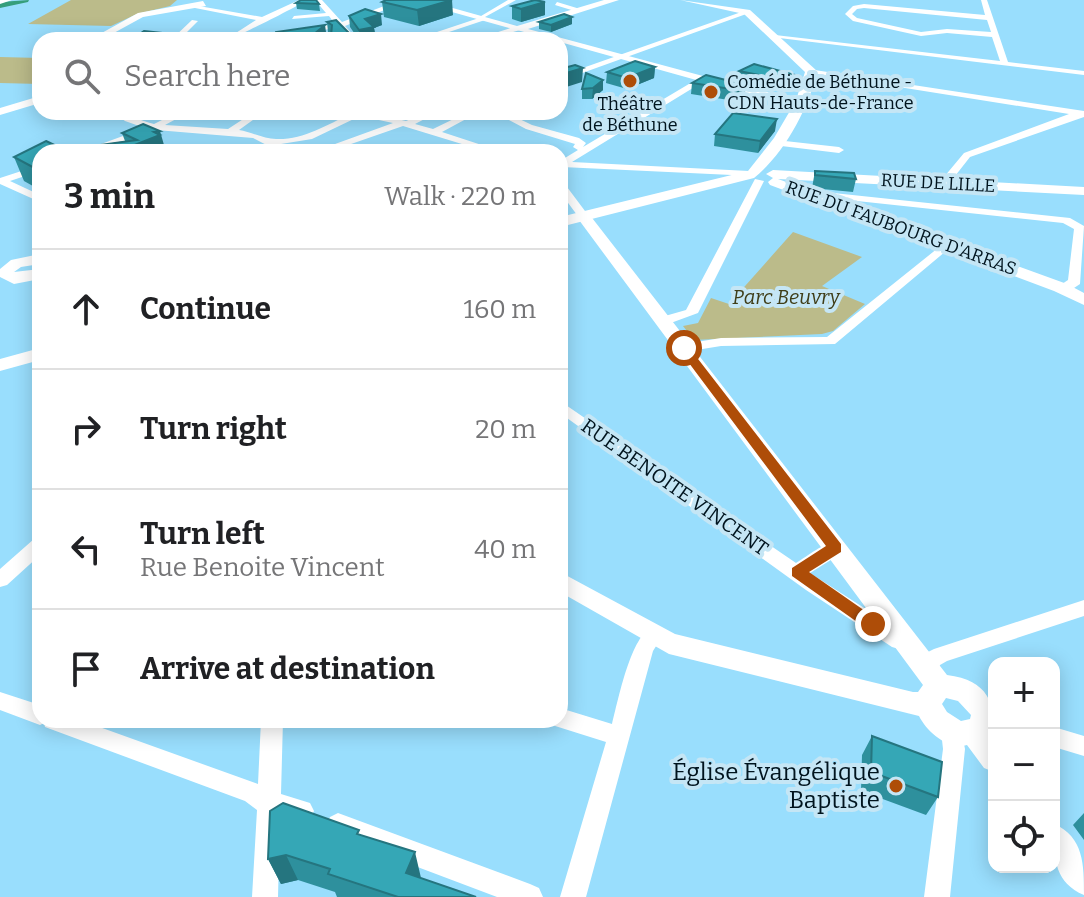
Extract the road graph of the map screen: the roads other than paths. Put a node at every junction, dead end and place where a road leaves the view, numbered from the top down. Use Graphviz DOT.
graph roads {
  1 [pos="8,0"];
  2 [pos="219,0"];
  3 [pos="304,0"];
  4 [pos="318,0"];
  5 [pos="406,0"];
  6 [pos="414,0"];
  7 [pos="513,0"];
  8 [pos="573,0"];
  9 [pos="614,0"];
  10 [pos="685,0"];
  11 [pos="984,0"];
  12 [pos="0,2"];
  13 [pos="189,4"];
  14 [pos="557,4"];
  15 [pos="544,8"];
  16 [pos="578,10"];
  17 [pos="894,10"];
  18 [pos="747,12"];
  19 [pos="333,14"];
  20 [pos="945,14"];
  21 [pos="269,16"];
  22 [pos="511,17"];
  23 [pos="991,18"];
  24 [pos="485,19"];
  25 [pos="929,20"];
  26 [pos="194,21"];
  27 [pos="340,25"];
  28 [pos="517,28"];
  29 [pos="108,32"];
  30 [pos="183,32"];
  31 [pos="242,32"];
  32 [pos="305,32"];
  33 [pos="346,32"];
  34 [pos="443,32"];
  35 [pos="504,32"];
  36 [pos="531,32"];
  37 [pos="941,32"];
  38 [pos="996,35"];
  39 [pos="775,37"];
  40 [pos="568,43"];
  41 [pos="619,57"];
  42 [pos="1005,65"];
  43 [pos="811,71"];
  44 [pos="1084,73"];
  45 [pos="568,76"];
  46 [pos="706,81"];
  47 [pos="795,100"];
  48 [pos="32,104"];
  49 [pos="0,112"];
  50 [pos="1083,114"];
  51 [pos="129,120"];
  52 [pos="168,120"];
  53 [pos="248,120"];
  54 [pos="345,120"];
  55 [pos="392,120"];
  56 [pos="415,120"];
  57 [pos="459,120"];
  58 [pos="524,120"];
  59 [pos="532,120"];
  60 [pos="405,124"];
  61 [pos="158,125"];
  62 [pos="195,129"];
  63 [pos="231,131"];
  64 [pos="435,132"];
  65 [pos="130,136"];
  66 [pos="187,138"];
  67 [pos="596,141"];
  68 [pos="271,143"];
  69 [pos="776,143"];
  70 [pos="108,144"];
  71 [pos="137,144"];
  72 [pos="313,144"];
  73 [pos="472,144"];
  74 [pos="839,150"];
  75 [pos="568,156"];
  76 [pos="568,158"];
  77 [pos="568,162"];
  78 [pos="0,167"];
  79 [pos="32,171"];
  80 [pos="18,175"];
  81 [pos="766,176"];
  82 [pos="1,181"];
  83 [pos="944,183"];
  84 [pos="1084,191"];
  85 [pos="805,193"];
  86 [pos="32,195"];
  87 [pos="568,196"];
  88 [pos="584,217"];
  89 [pos="568,220"];
  90 [pos="1066,220"];
  91 [pos="1084,220"];
  92 [pos="948,244"];
  93 [pos="1067,285"];
  94 [pos="1084,300"];
  95 [pos="663,321"];
  96 [pos="684,348"];
  97 [pos="32,356"];
  98 [pos="0,365"];
  99 [pos="568,412"];
  100 [pos="836,548"];
  101 [pos="32,555"];
  102 [pos="797,572"];
  103 [pos="0,580"];
  104 [pos="568,586"];
  105 [pos="1084,608"];
  106 [pos="653,635"];
  107 [pos="911,648"];
  108 [pos="932,687"];
  109 [pos="0,701"];
  110 [pos="32,712"];
  111 [pos="568,720"];
  112 [pos="74,728"];
  113 [pos="272,728"];
  114 [pos="977,728"];
  115 [pos="619,736"];
  116 [pos="1060,739"];
  117 [pos="1084,746"];
  118 [pos="988,748"];
  119 [pos="268,802"];
  120 [pos="1060,847"];
  121 [pos="1084,879"];
  122 [pos="265,897"];
  123 [pos="530,897"];
  124 [pos="573,897"];
  125 [pos="937,897"];
  1 -- 12 [label="street"];
  2 -- 13 [label="street"];
  3 -- 21 [label="street"];
  4 -- 19 [label="street"];
  5 -- 27 [label="street"];
  6 -- 24 [label="main road"];
  7 -- 24 [label="street"];
  8 -- 14 [label="main road"];
  9 -- 16 [label="main road"];
  10 -- 18 [label="main road"];
  11 -- 23 [label="street"];
  13 -- 21 [label="street"];
  13 -- 29 [label="street"];
  14 -- 15 [label="main road"];
  14 -- 16 [label="street"];
  16 -- 28 [label="main road"];
  17 -- 20 [label="street"];
  17 -- 25 [label="street"];
  17 -- 37 [label="street"];
  18 -- 39 [label="main road"];
  18 -- 41 [label="street"];
  19 -- 21 [label="street"];
  19 -- 27 [label="street"];
  20 -- 23 [label="street"];
  20 -- 25 [label="street"];
  21 -- 31 [label="street"];
  22 -- 24 [label="main road"];
  23 -- 38 [label="street"];
  24 -- 28 [label="main road"];
  24 -- 34 [label="street"];
  25 -- 37 [label="street"];
  26 -- 30 [label="street"];
  27 -- 32 [label="street"];
  27 -- 33 [label="street"];
  28 -- 35 [label="street"];
  28 -- 36 [label="main road"];
  37 -- 38 [label="street"];
  38 -- 42 [label="street"];
  39 -- 42 [label="street"];
  39 -- 43 [label="main road"];
  40 -- 41 [label="main road"];
  41 -- 45 [label="street"];
  41 -- 46 [label="main road"];
  42 -- 44 [label="street"];
  43 -- 47 [label="main road"];
  43 -- 50 [label="street"];
  46 -- 47 [label="main road"];
  46 -- 67 [label="street"];
  47 -- 69 [label="main road"];
  48 -- 49 [label="street"];
  50 -- 83 [label="street"];
  51 -- 61 [label="street"];
  52 -- 61 [label="street"];
  53 -- 63 [label="street"];
  54 -- 72 [label="street"];
  55 -- 60 [label="street"];
  56 -- 60 [label="street"];
  57 -- 64 [label="street"];
  58 -- 75 [label="street"];
  59 -- 67 [label="street"];
  60 -- 64 [label="street"];
  60 -- 72 [label="street"];
  61 -- 62 [label="street"];
  61 -- 65 [label="street"];
  62 -- 63 [label="street"];
  62 -- 66 [label="street"];
  63 -- 68 [label="street"];
  64 -- 73 [label="street"];
  65 -- 70 [label="street"];
  65 -- 71 [label="street"];
  67 -- 76 [label="street"];
  68 -- 72 [label="street"];
  69 -- 74 [label="street"];
  69 -- 81 [label="main road"];
  77 -- 81 [label="street"];
  78 -- 80 [label="street"];
  79 -- 80 [label="street"];
  80 -- 82 [label="street"];
  81 -- 83 [label="main road, RUE DE LILLE"];
  81 -- 85 [label="main road, RUE DU FAUBOURG D'ARRAS"];
  81 -- 88 [label="main road, RUE DE LILLE"];
  81 -- 95 [label="street"];
  82 -- 86 [label="street"];
  83 -- 84 [label="main road, RUE DE LILLE"];
  85 -- 90 [label="street"];
  85 -- 92 [label="main road, RUE DU FAUBOURG D'ARRAS"];
  87 -- 88 [label="street"];
  88 -- 89 [label="main road, RUE DE LILLE"];
  88 -- 95 [label="street"];
  90 -- 91 [label="street"];
  90 -- 93 [label="street"];
  92 -- 93 [label="main road, RUE DU FAUBOURG D'ARRAS"];
  92 -- 96 [label="street"];
  93 -- 94 [label="main road, RUE DU FAUBOURG D'ARRAS"];
  95 -- 96 [label="street"];
  96 -- 100 [label="street"];
  97 -- 98 [label="main road"];
  99 -- 102 [label="street, RUE BENOITE VINCENT"];
  100 -- 102 [label="street"];
  100 -- 107 [label="street"];
  101 -- 103 [label="street"];
  102 -- 107 [label="street, RUE BENOITE VINCENT"];
  104 -- 106 [label="street"];
  105 -- 108 [label="street"];
  106 -- 108 [label="street"];
  106 -- 115 [label="street"];
  107 -- 108 [label="street"];
  108 -- 114 [label="street"];
  108 -- 114 [label="street"];
  109 -- 110 [label="street"];
  111 -- 115 [label="street"];
  112 -- 119 [label="street"];
  113 -- 119 [label="street"];
  114 -- 118 [label="street"];
  114 -- 125 [label="street"];
  115 -- 124 [label="street"];
  116 -- 117 [label="street"];
  119 -- 122 [label="street"];
  119 -- 123 [label="street"];
  120 -- 121 [label="street"];
}
